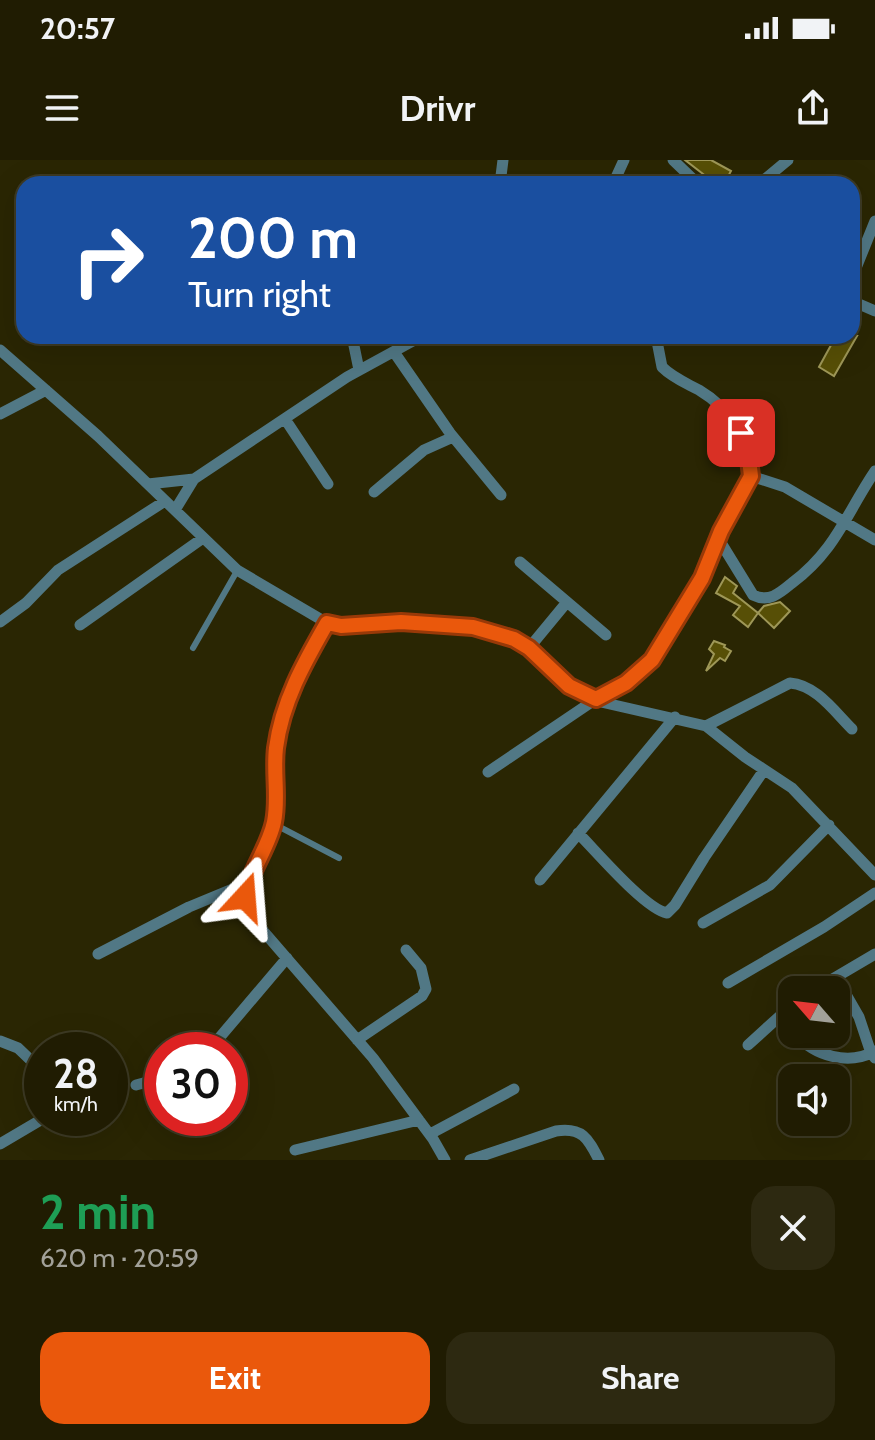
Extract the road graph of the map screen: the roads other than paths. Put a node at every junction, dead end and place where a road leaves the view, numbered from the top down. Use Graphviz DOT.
graph roads {
  1 [pos="673,160"];
  2 [pos="788,160"];
  3 [pos="690,176"];
  4 [pos="769,176"];
  5 [pos="875,221"];
  6 [pos="860,258"];
  7 [pos="354,344"];
  8 [pos="406,344"];
  9 [pos="658,344"];
  10 [pos="0,350"];
  11 [pos="394,352"];
  12 [pos="359,370"];
  13 [pos="46,390"];
  14 [pos="0,414"];
  15 [pos="285,419"];
  16 [pos="453,437"];
  17 [pos="875,471"];
  18 [pos="751,476"];
  19 [pos="194,479"];
  20 [pos="148,484"];
  21 [pos="328,484"];
  22 [pos="374,492"];
  23 [pos="501,495"];
  24 [pos="165,501"];
  25 [pos="175,510"];
  26 [pos="845,522"];
  27 [pos="203,538"];
  28 [pos="718,538"];
  29 [pos="875,540"];
  30 [pos="520,562"];
  31 [pos="237,570"];
  32 [pos="567,602"];
  33 [pos="0,622"];
  34 [pos="327,623"];
  35 [pos="80,625"];
  36 [pos="606,635"];
  37 [pos="193,648"];
  38 [pos="529,648"];
  39 [pos="596,699"];
  40 [pos="675,717"];
  41 [pos="706,726"];
  42 [pos="852,729"];
  43 [pos="764,770"];
  44 [pos="488,772"];
  45 [pos="274,824"];
  46 [pos="829,825"];
  47 [pos="578,833"];
  48 [pos="339,858"];
  49 [pos="875,875"];
  50 [pos="540,880"];
  51 [pos="247,883"];
  52 [pos="875,893"];
  53 [pos="703,923"];
  54 [pos="406,950"];
  55 [pos="98,954"];
  56 [pos="875,954"];
  57 [pos="287,958"];
  58 [pos="838,976"];
  59 [pos="728,983"];
  60 [pos="850,1001"];
  61 [pos="778,1017"];
  62 [pos="224,1032"];
  63 [pos="357,1040"];
  64 [pos="0,1041"];
  65 [pos="748,1045"];
  66 [pos="814,1048"];
  67 [pos="24,1054"];
  68 [pos="874,1054"];
  69 [pos="144,1083"];
  70 [pos="136,1085"];
  71 [pos="514,1089"];
  72 [pos="419,1120"];
  73 [pos="24,1130"];
  74 [pos="430,1134"];
  75 [pos="0,1144"];
  76 [pos="295,1150"];
  77 [pos="445,1160"];
  78 [pos="470,1160"];
  79 [pos="599,1160"];
  1 -- 3 [label="street"];
  2 -- 4 [label="street"];
  5 -- 6 [label="street"];
  7 -- 12 [label="street"];
  8 -- 11 [label="street"];
  9 -- 18 [label="street"];
  10 -- 13 [label="street"];
  11 -- 12 [label="street"];
  11 -- 16 [label="street"];
  12 -- 15 [label="street"];
  13 -- 14 [label="street"];
  13 -- 20 [label="street"];
  15 -- 19 [label="street"];
  15 -- 21 [label="street"];
  16 -- 22 [label="street"];
  16 -- 23 [label="street"];
  17 -- 26 [label="street"];
  18 -- 26 [label="street"];
  18 -- 28 [label="street"];
  19 -- 20 [label="street"];
  19 -- 25 [label="street"];
  20 -- 24 [label="street"];
  24 -- 25 [label="street"];
  24 -- 33 [label="street"];
  25 -- 27 [label="street"];
  26 -- 28 [label="street"];
  26 -- 29 [label="street"];
  27 -- 31 [label="street"];
  27 -- 35 [label="street"];
  28 -- 39 [label="street"];
  30 -- 32 [label="street"];
  31 -- 34 [label="street"];
  31 -- 37 [label="lane"];
  32 -- 36 [label="street"];
  32 -- 38 [label="street"];
  34 -- 38 [label="street"];
  34 -- 45 [label="street"];
  38 -- 39 [label="street"];
  39 -- 40 [label="street"];
  39 -- 44 [label="street"];
  40 -- 41 [label="street"];
  40 -- 47 [label="street"];
  41 -- 42 [label="street"];
  41 -- 43 [label="street"];
  43 -- 46 [label="street"];
  43 -- 47 [label="street"];
  45 -- 48 [label="lane"];
  45 -- 51 [label="street"];
  46 -- 49 [label="street"];
  46 -- 53 [label="street"];
  47 -- 50 [label="street"];
  51 -- 55 [label="street"];
  51 -- 57 [label="street"];
  52 -- 59 [label="street"];
  54 -- 63 [label="street"];
  56 -- 58 [label="street"];
  57 -- 62 [label="street"];
  57 -- 63 [label="street"];
  60 -- 68 [label="street"];
  61 -- 65 [label="street"];
  63 -- 72 [label="street"];
  64 -- 67 [label="street"];
  66 -- 68 [label="street"];
  69 -- 70 [label="street"];
  71 -- 74 [label="street"];
  72 -- 74 [label="street"];
  72 -- 76 [label="street"];
  73 -- 75 [label="street"];
  74 -- 77 [label="street"];
  78 -- 79 [label="street"];
}
